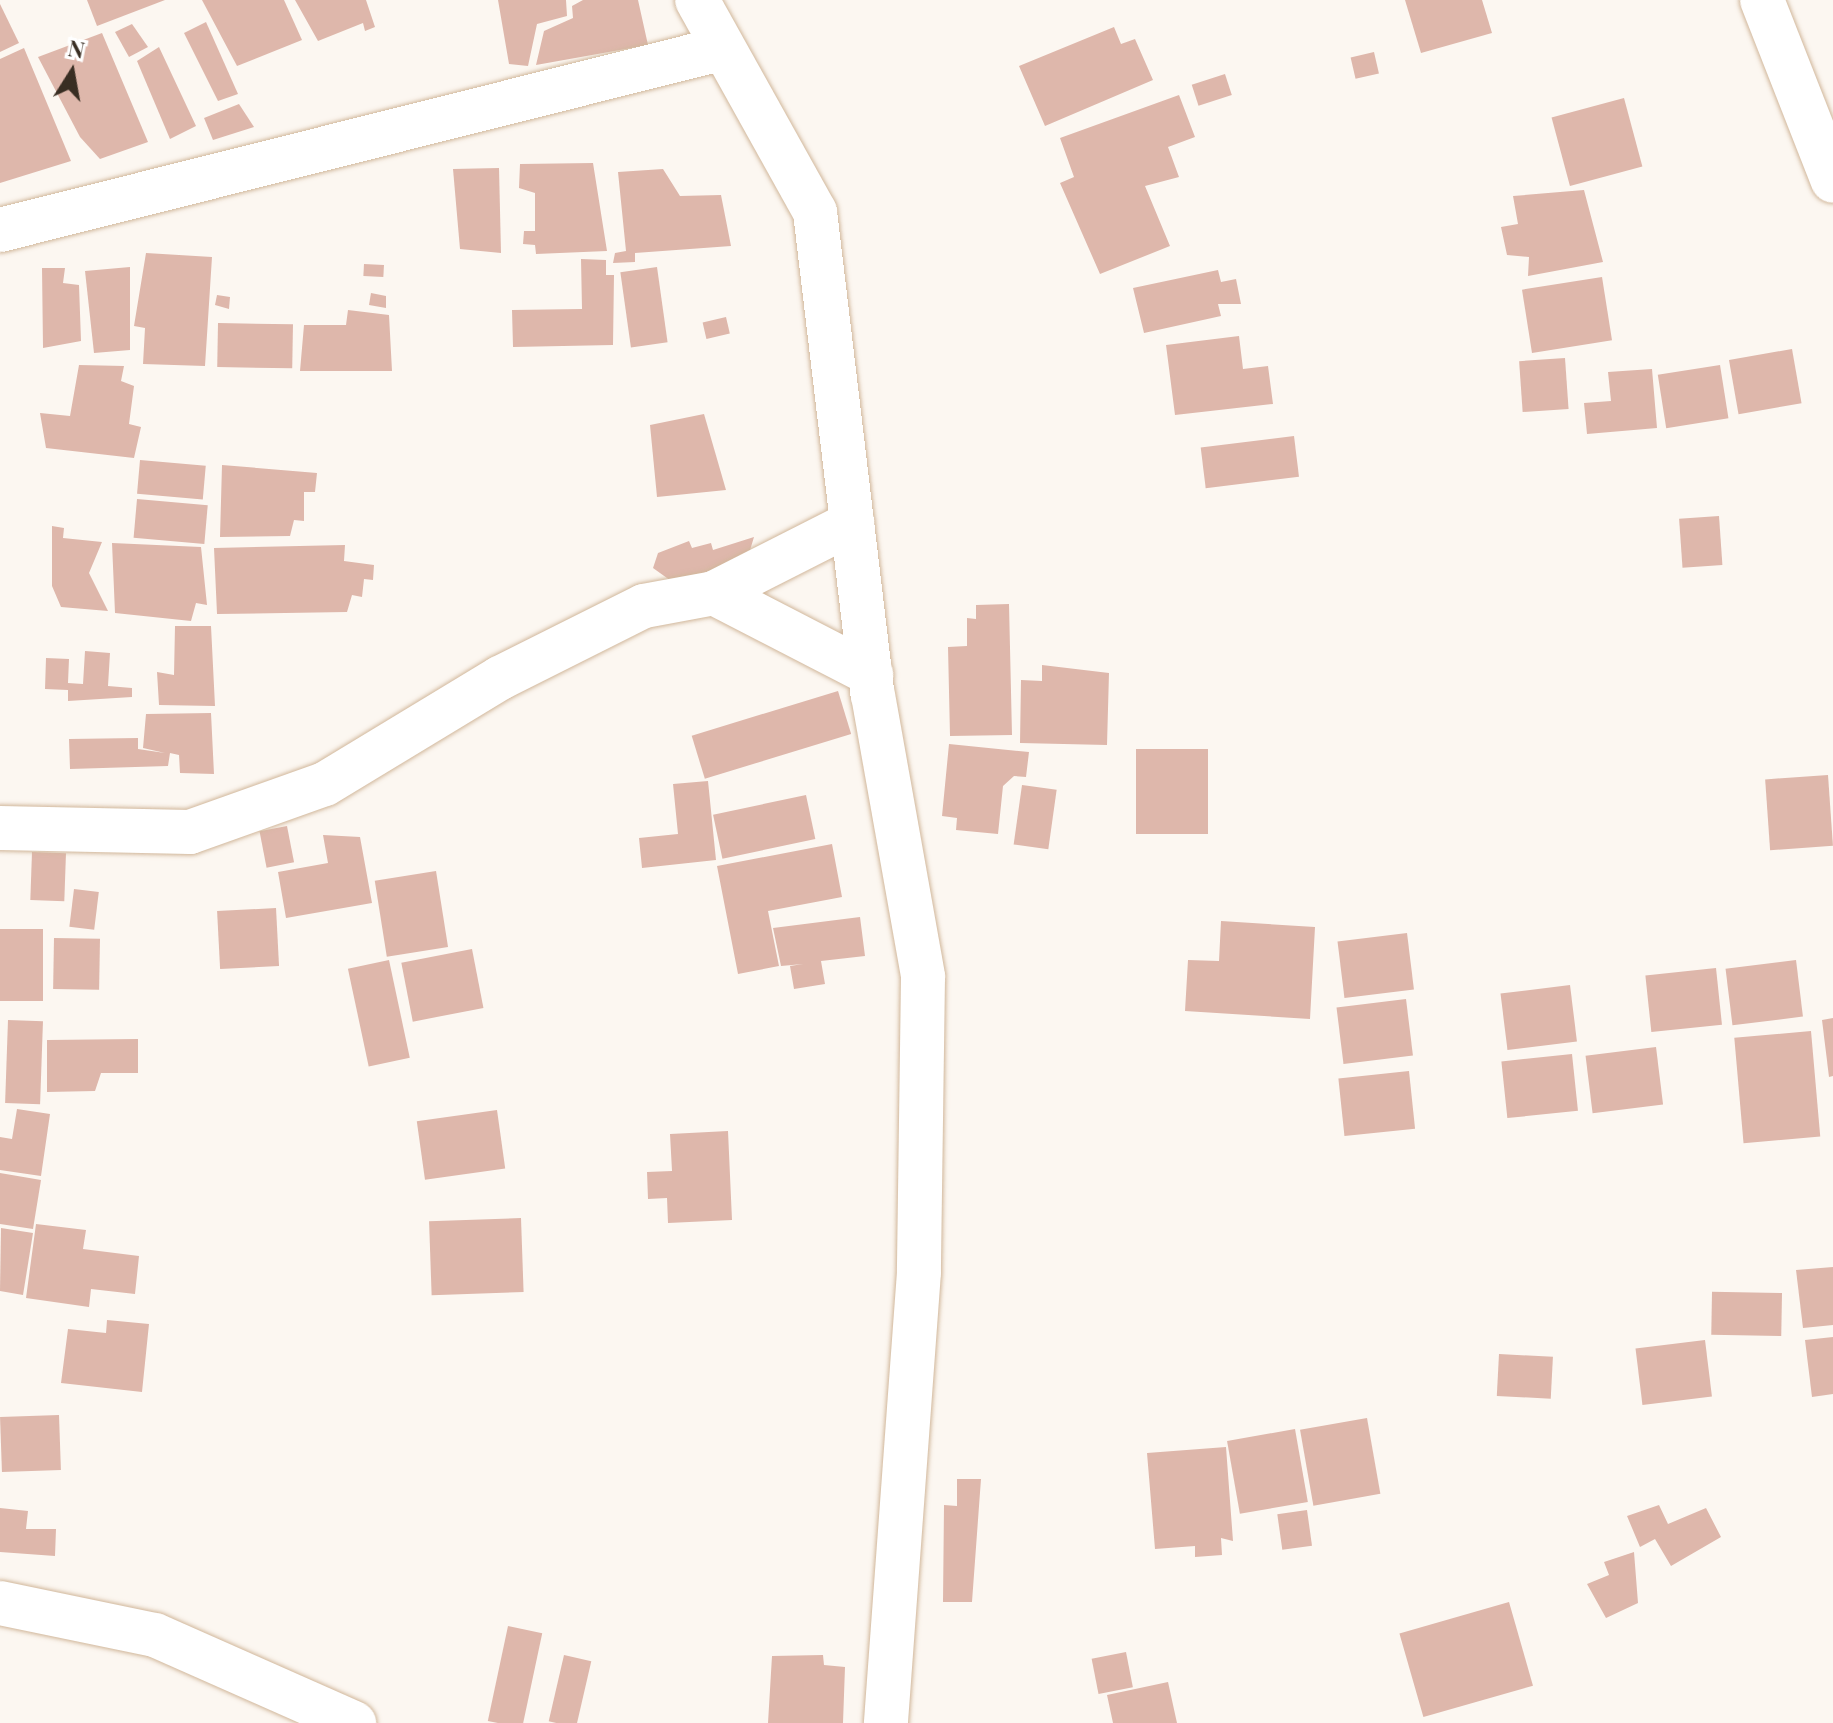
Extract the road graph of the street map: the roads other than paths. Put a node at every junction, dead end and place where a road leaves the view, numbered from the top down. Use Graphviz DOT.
graph roads {
  1 [pos="697,0"];
  2 [pos="1762,0"];
  3 [pos="720,49"];
  4 [pos="1833,181"];
  5 [pos="0,230"];
  6 [pos="852,523"];
  7 [pos="714,593"];
  8 [pos="871,674"];
  9 [pos="0,828"];
  10 [pos="0,1603"];
  11 [pos="354,1723"];
  12 [pos="886,1723"];
  1 -- 3 [label="street"];
  2 -- 4 [label="street"];
  3 -- 5 [label="street"];
  3 -- 6 [label="street"];
  6 -- 7 [label="street"];
  6 -- 8 [label="street"];
  7 -- 8 [label="street"];
  7 -- 9 [label="street"];
  8 -- 12 [label="street"];
  10 -- 11 [label="street"];
}
